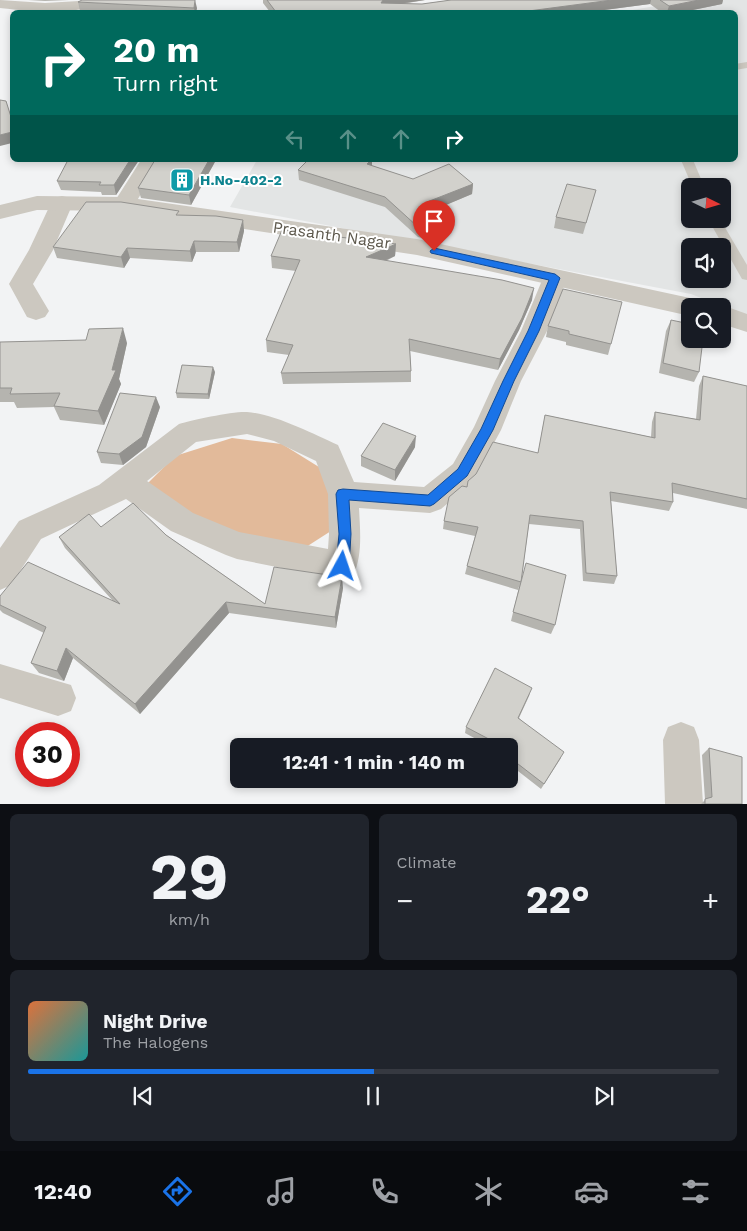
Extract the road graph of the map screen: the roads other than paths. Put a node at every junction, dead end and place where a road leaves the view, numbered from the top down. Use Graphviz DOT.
graph roads {
  1 [pos="3,0"];
  2 [pos="88,0"];
  3 [pos="0,3"];
  4 [pos="150,162"];
  5 [pos="688,162"];
  6 [pos="695,178"];
  7 [pos="62,204"];
  8 [pos="124,204"];
  9 [pos="0,212"];
  10 [pos="719,228"];
  11 [pos="747,276"];
  12 [pos="555,278"];
  13 [pos="681,305"];
  14 [pos="36,311"];
  15 [pos="731,317"];
  16 [pos="747,323"];
  17 [pos="125,482"];
  18 [pos="343,494"];
  19 [pos="0,575"];
  20 [pos="0,681"];
  21 [pos="58,698"];
  22 [pos="681,740"];
  23 [pos="684,804"];
  1 -- 3 [label="street"];
  2 -- 3 [label="street"];
  4 -- 8 [label="street"];
  5 -- 6 [label="lane"];
  7 -- 8 [label="street, Prasanth Nagar"];
  7 -- 9 [label="street, Prasanth Nagar"];
  7 -- 14 [label="street"];
  8 -- 12 [label="street, Prasanth Nagar"];
  10 -- 11 [label="lane"];
  12 -- 13 [label="street, Prasanth Nagar"];
  12 -- 18 [label="street"];
  15 -- 16 [label="street"];
  17 -- 18 [label="street"];
  17 -- 18 [label="street"];
  17 -- 19 [label="street"];
  20 -- 21 [label="street"];
  22 -- 23 [label="street"];
}
